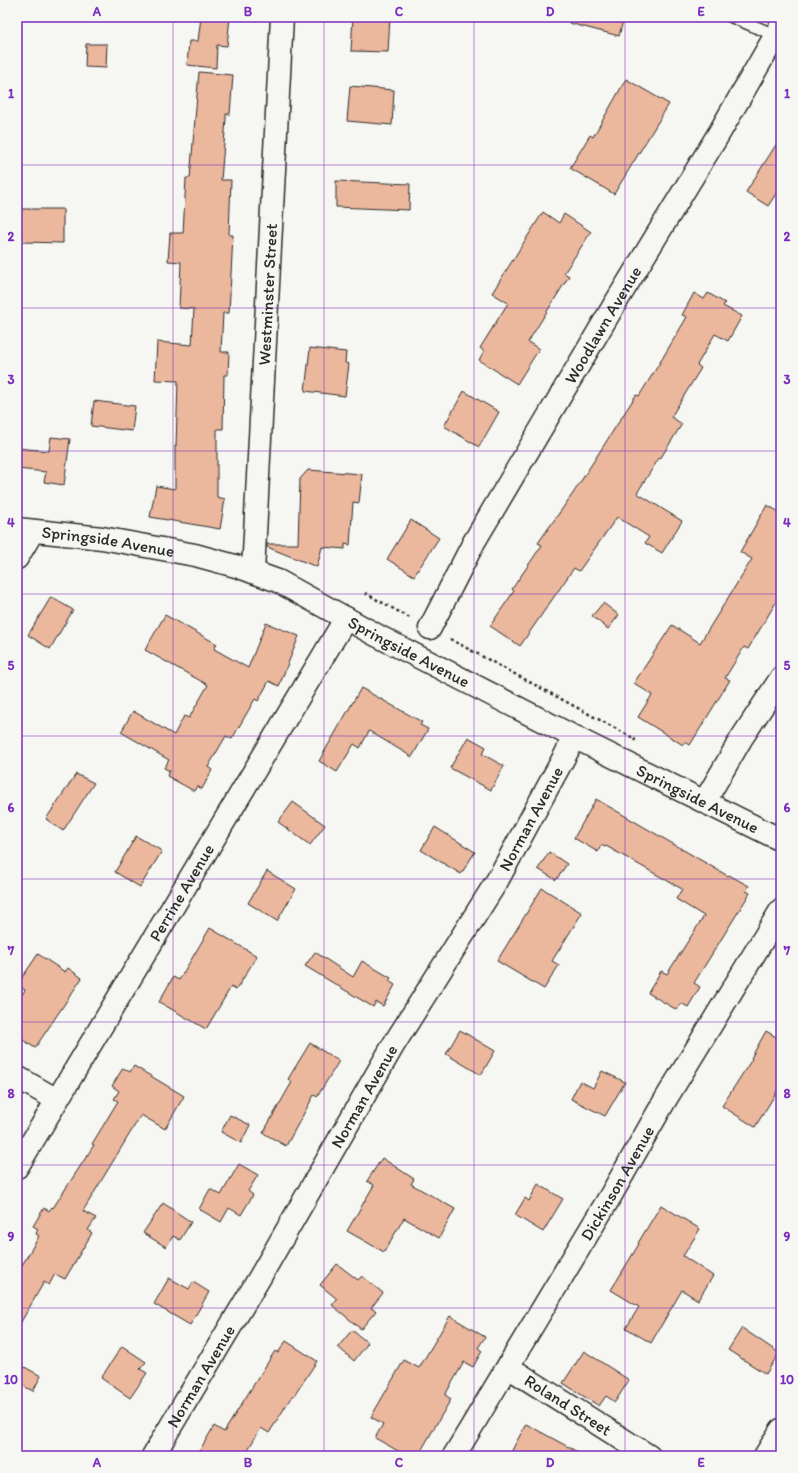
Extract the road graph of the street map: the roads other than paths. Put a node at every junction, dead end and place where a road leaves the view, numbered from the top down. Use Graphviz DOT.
graph roads {
  1 [pos="282,17"];
  2 [pos="732,17"];
  3 [pos="778,30"];
  4 [pos="25,530"];
  5 [pos="17,558"];
  6 [pos="253,572"];
  7 [pos="346,618"];
  8 [pos="430,628"];
  9 [pos="781,678"];
  10 [pos="575,737"];
  11 [pos="705,802"];
  12 [pos="781,840"];
  13 [pos="781,910"];
  14 [pos="17,1077"];
  15 [pos="57,1100"];
  16 [pos="17,1167"];
  17 [pos="508,1367"];
  18 [pos="781,1430"];
  19 [pos="153,1456"];
  20 [pos="454,1456"];
  21 [pos="649,1456"];
  22 [pos="766,1456"];
  1 -- 6 [label="street, Westminster Street"];
  2 -- 3 [label="lane"];
  3 -- 8 [label="street, Woodlawn Avenue"];
  4 -- 5 [label="street"];
  4 -- 6 [label="street, Springside Avenue"];
  6 -- 7 [label="street, Springside Avenue"];
  7 -- 10 [label="street, Springside Avenue"];
  7 -- 15 [label="street, Perrine Avenue"];
  9 -- 11 [label="street"];
  10 -- 11 [label="street, Springside Avenue"];
  10 -- 19 [label="street, Norman Avenue"];
  11 -- 12 [label="street, Springside Avenue"];
  13 -- 17 [label="street, Dickinson Avenue"];
  14 -- 15 [label="street"];
  15 -- 16 [label="street, Perrine Avenue"];
  17 -- 20 [label="street, Dickinson Avenue"];
  17 -- 21 [label="street, Roland Street"];
  18 -- 22 [label="street"];
}
